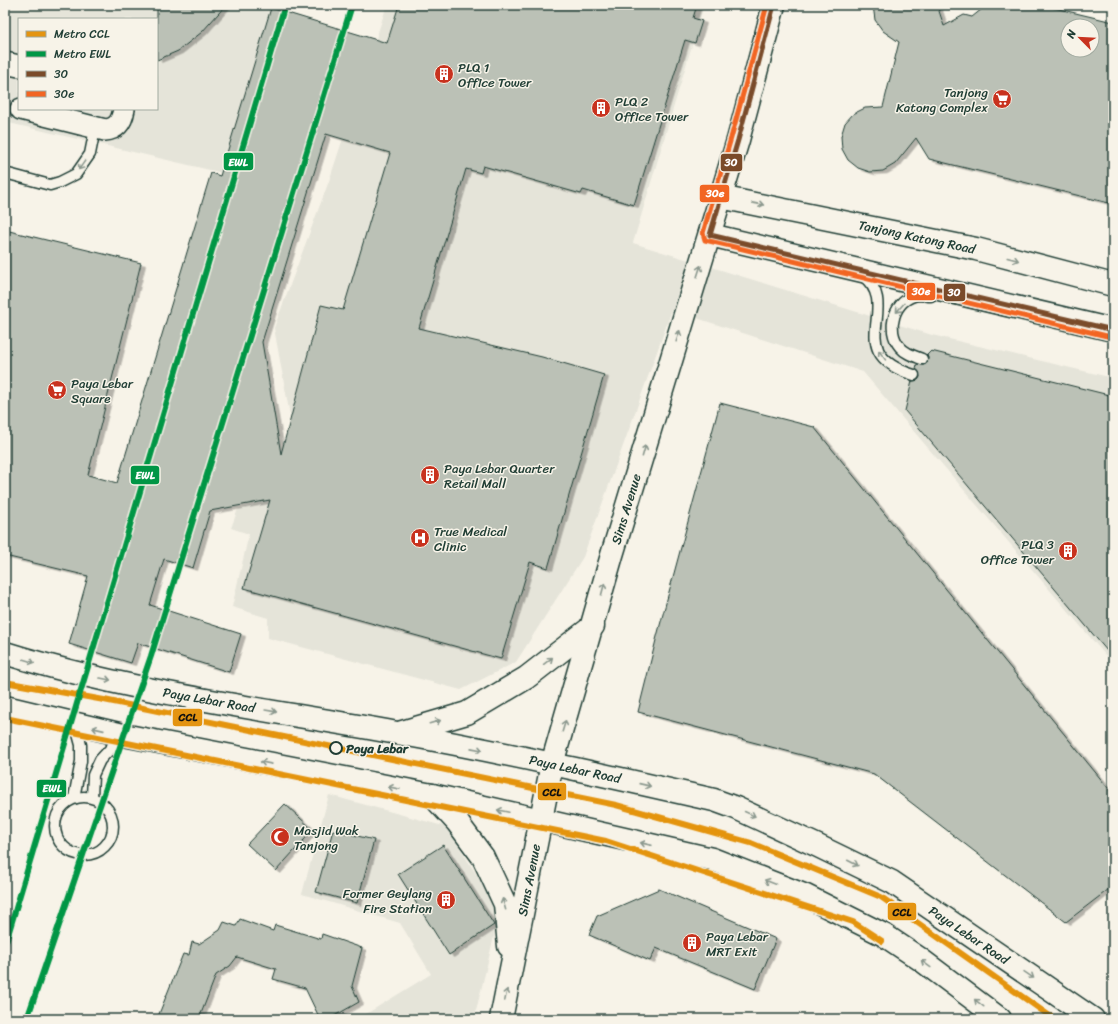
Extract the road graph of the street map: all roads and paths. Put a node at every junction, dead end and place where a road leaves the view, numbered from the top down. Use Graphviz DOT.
graph roads {
  1 [pos="774,5"];
  2 [pos="5,63"];
  3 [pos="18,66"];
  4 [pos="5,105"];
  5 [pos="18,108"];
  6 [pos="24,110"];
  7 [pos="124,110"];
  8 [pos="95,129"];
  9 [pos="5,173"];
  10 [pos="720,197"];
  11 [pos="710,235"];
  12 [pos="833,264"];
  13 [pos="1113,285"];
  14 [pos="977,298"];
  15 [pos="1113,330"];
  16 [pos="922,359"];
  17 [pos="914,375"];
  18 [pos="593,626"];
  19 [pos="5,653"];
  20 [pos="5,707"];
  21 [pos="75,724"];
  22 [pos="398,733"];
  23 [pos="123,735"];
  24 [pos="552,764"];
  25 [pos="432,795"];
  26 [pos="92,797"];
  27 [pos="74,798"];
  28 [pos="541,819"];
  29 [pos="512,970"];
  30 [pos="501,1019"];
  31 [pos="1000,1019"];
  32 [pos="1093,1019"];
  1 -- 10 [label="main road, Sims Avenue"];
  2 -- 3 [label="street"];
  4 -- 5 [label="street"];
  6 -- 8 [label="street"];
  7 -- 8 [label="street"];
  8 -- 9 [label="lane, one-way"];
  10 -- 11 [label="main road, Sims Avenue"];
  10 -- 13 [label="main road, Tanjong Katong Road, one-way"];
  11 -- 12 [label="main road"];
  18 -- 11 [label="main road, Sims Avenue, one-way"];
  12 -- 14 [label="main road"];
  17 -- 12 [label="lane, one-way"];
  14 -- 15 [label="main road"];
  14 -- 16 [label="lane, one-way"];
  22 -- 18 [label="main road, one-way"];
  24 -- 18 [label="main road, Sims Avenue, one-way"];
  19 -- 22 [label="main road, Paya Lebar Road, one-way"];
  20 -- 21 [label="main road"];
  23 -- 21 [label="main road, one-way"];
  21 -- 27 [label="lane"];
  22 -- 24 [label="main road, Paya Lebar Road, one-way"];
  25 -- 23 [label="main road, one-way"];
  23 -- 26 [label="lane"];
  24 -- 28 [label="main road, Sims Avenue"];
  24 -- 32 [label="main road, Paya Lebar Road, one-way"];
  28 -- 25 [label="main road, one-way"];
  29 -- 25 [label="main road, one-way"];
  26 -- 27 [label="lane"];
  26 -- 27 [label="lane"];
  28 -- 29 [label="main road, Sims Avenue"];
  31 -- 28 [label="main road, one-way"];
  30 -- 29 [label="main road, Sims Avenue, one-way"];
}
